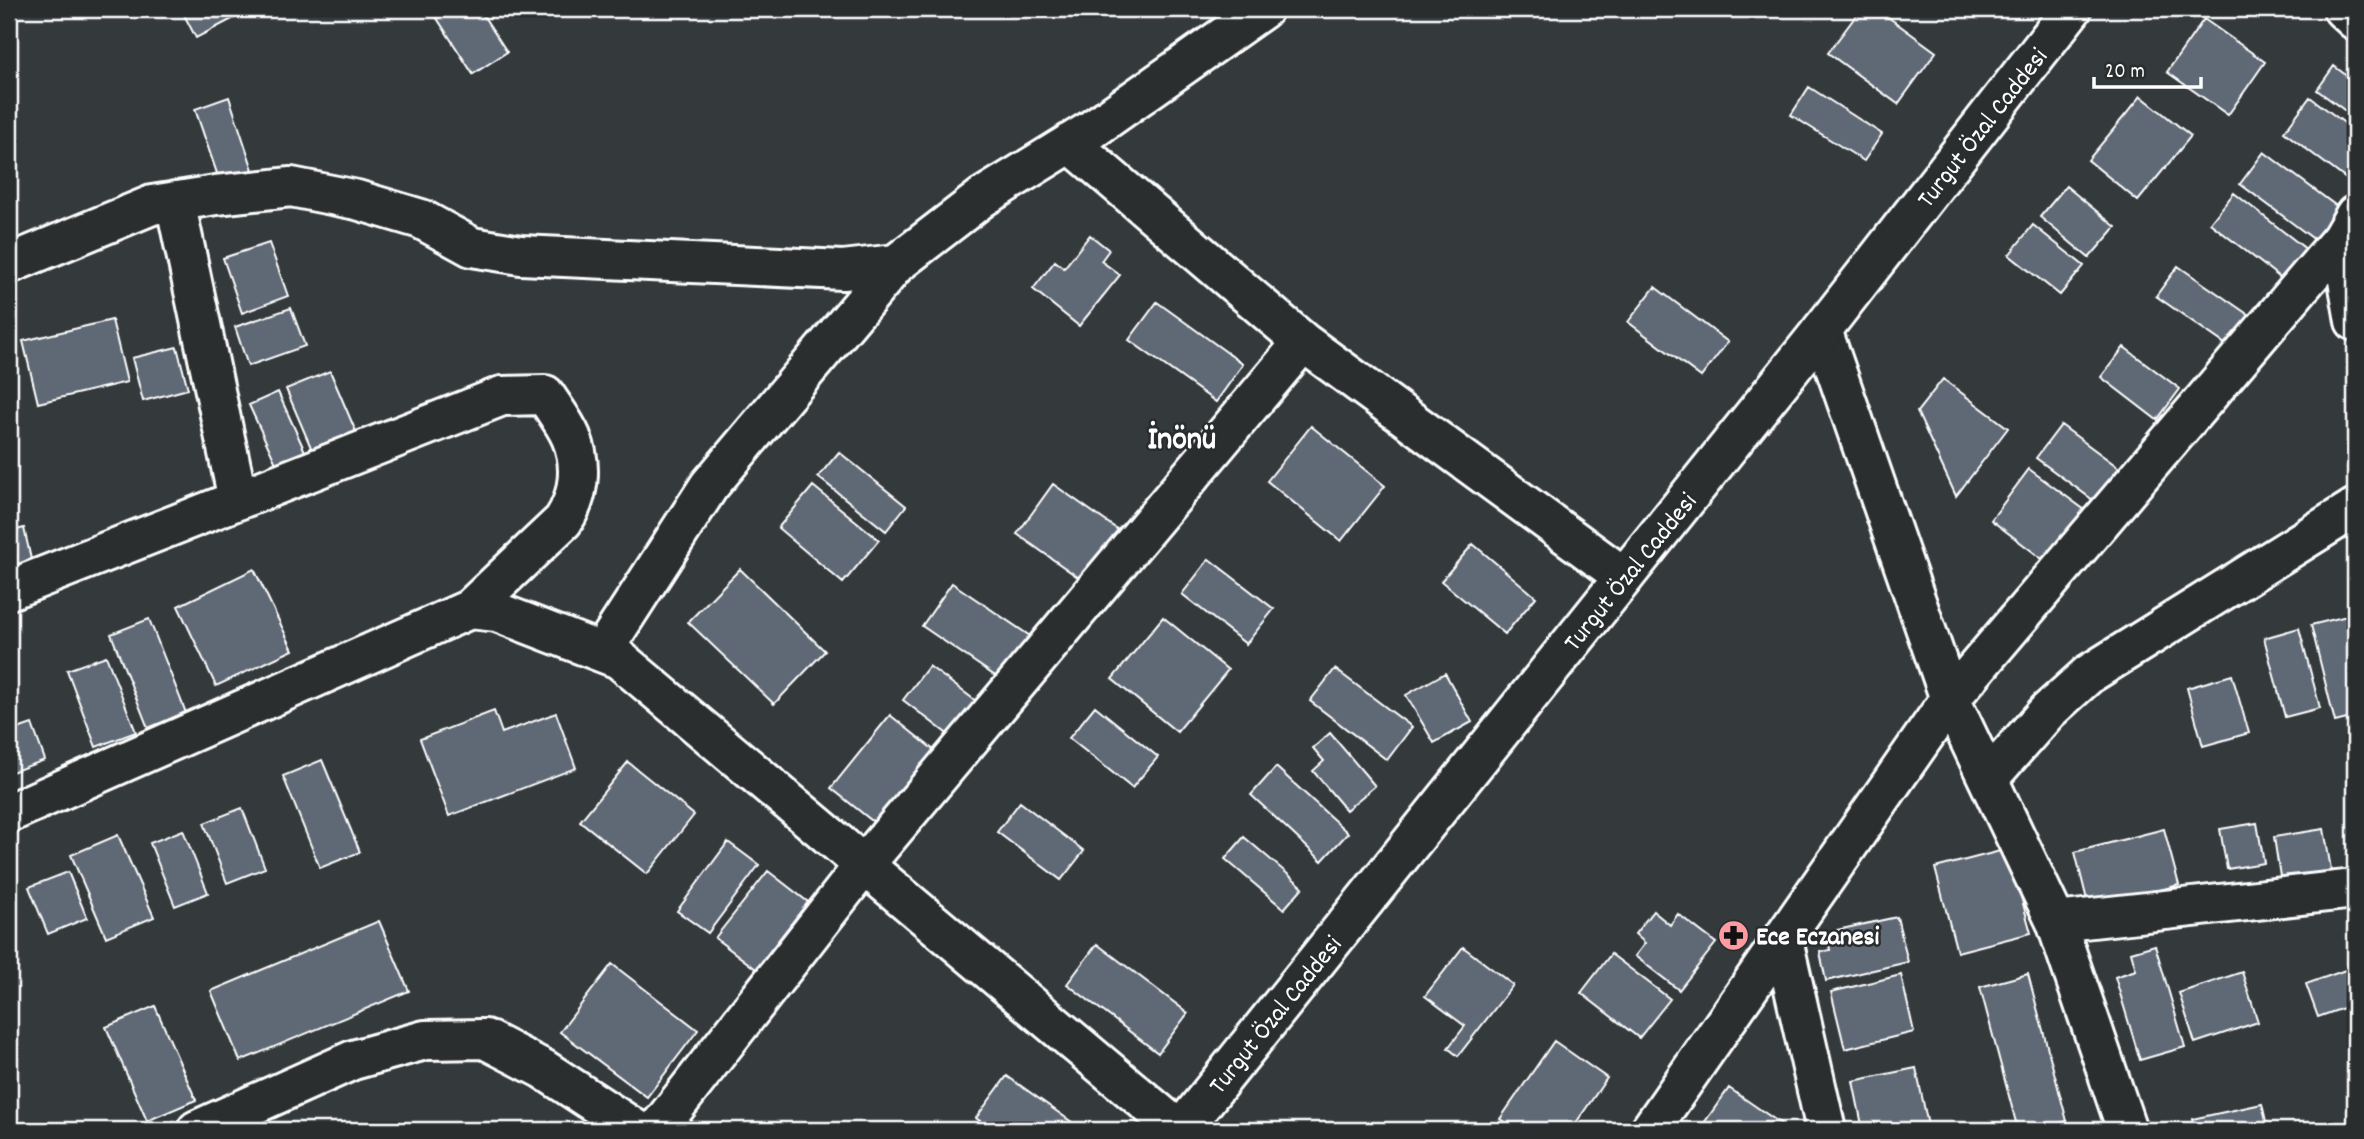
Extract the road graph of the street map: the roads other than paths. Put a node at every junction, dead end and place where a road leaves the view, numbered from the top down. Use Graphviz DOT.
graph roads {
  1 [pos="1264,9"];
  2 [pos="2072,9"];
  3 [pos="2343,9"];
  4 [pos="2355,20"];
  5 [pos="1070,143"];
  6 [pos="175,201"];
  7 [pos="2348,227"];
  8 [pos="9,264"];
  9 [pos="896,264"];
  10 [pos="2355,321"];
  11 [pos="1822,330"];
  12 [pos="1303,342"];
  13 [pos="238,500"];
  14 [pos="2355,508"];
  15 [pos="1624,577"];
  16 [pos="9,590"];
  17 [pos="470,609"];
  18 [pos="602,652"];
  19 [pos="1950,699"];
  20 [pos="1988,779"];
  21 [pos="9,813"];
  22 [pos="864,865"];
  23 [pos="2355,889"];
  24 [pos="2056,922"];
  25 [pos="1783,940"];
  26 [pos="197,1130"];
  27 [pos="636,1130"];
  28 [pos="657,1130"];
  29 [pos="1180,1130"];
  30 [pos="1650,1130"];
  31 [pos="1826,1130"];
  32 [pos="2127,1130"];
  1 -- 5 [label="street"];
  2 -- 11 [label="street, Turgut Özal Caddesi"];
  3 -- 4 [label="street"];
  5 -- 9 [label="street"];
  5 -- 12 [label="street"];
  6 -- 8 [label="street"];
  6 -- 9 [label="street"];
  6 -- 13 [label="street"];
  7 -- 10 [label="street"];
  7 -- 19 [label="street"];
  9 -- 18 [label="street"];
  11 -- 15 [label="street, Turgut Özal Caddesi"];
  11 -- 19 [label="street"];
  12 -- 15 [label="street"];
  12 -- 22 [label="street"];
  13 -- 16 [label="street"];
  13 -- 17 [label="street"];
  14 -- 20 [label="street"];
  15 -- 29 [label="street, Turgut Özal Caddesi"];
  17 -- 18 [label="street"];
  17 -- 21 [label="street"];
  18 -- 22 [label="street"];
  19 -- 20 [label="street"];
  19 -- 25 [label="street"];
  20 -- 24 [label="street"];
  22 -- 28 [label="street"];
  22 -- 29 [label="street"];
  23 -- 24 [label="street"];
  24 -- 32 [label="street"];
  25 -- 30 [label="street"];
  25 -- 31 [label="street"];
  26 -- 27 [label="street"];
}
